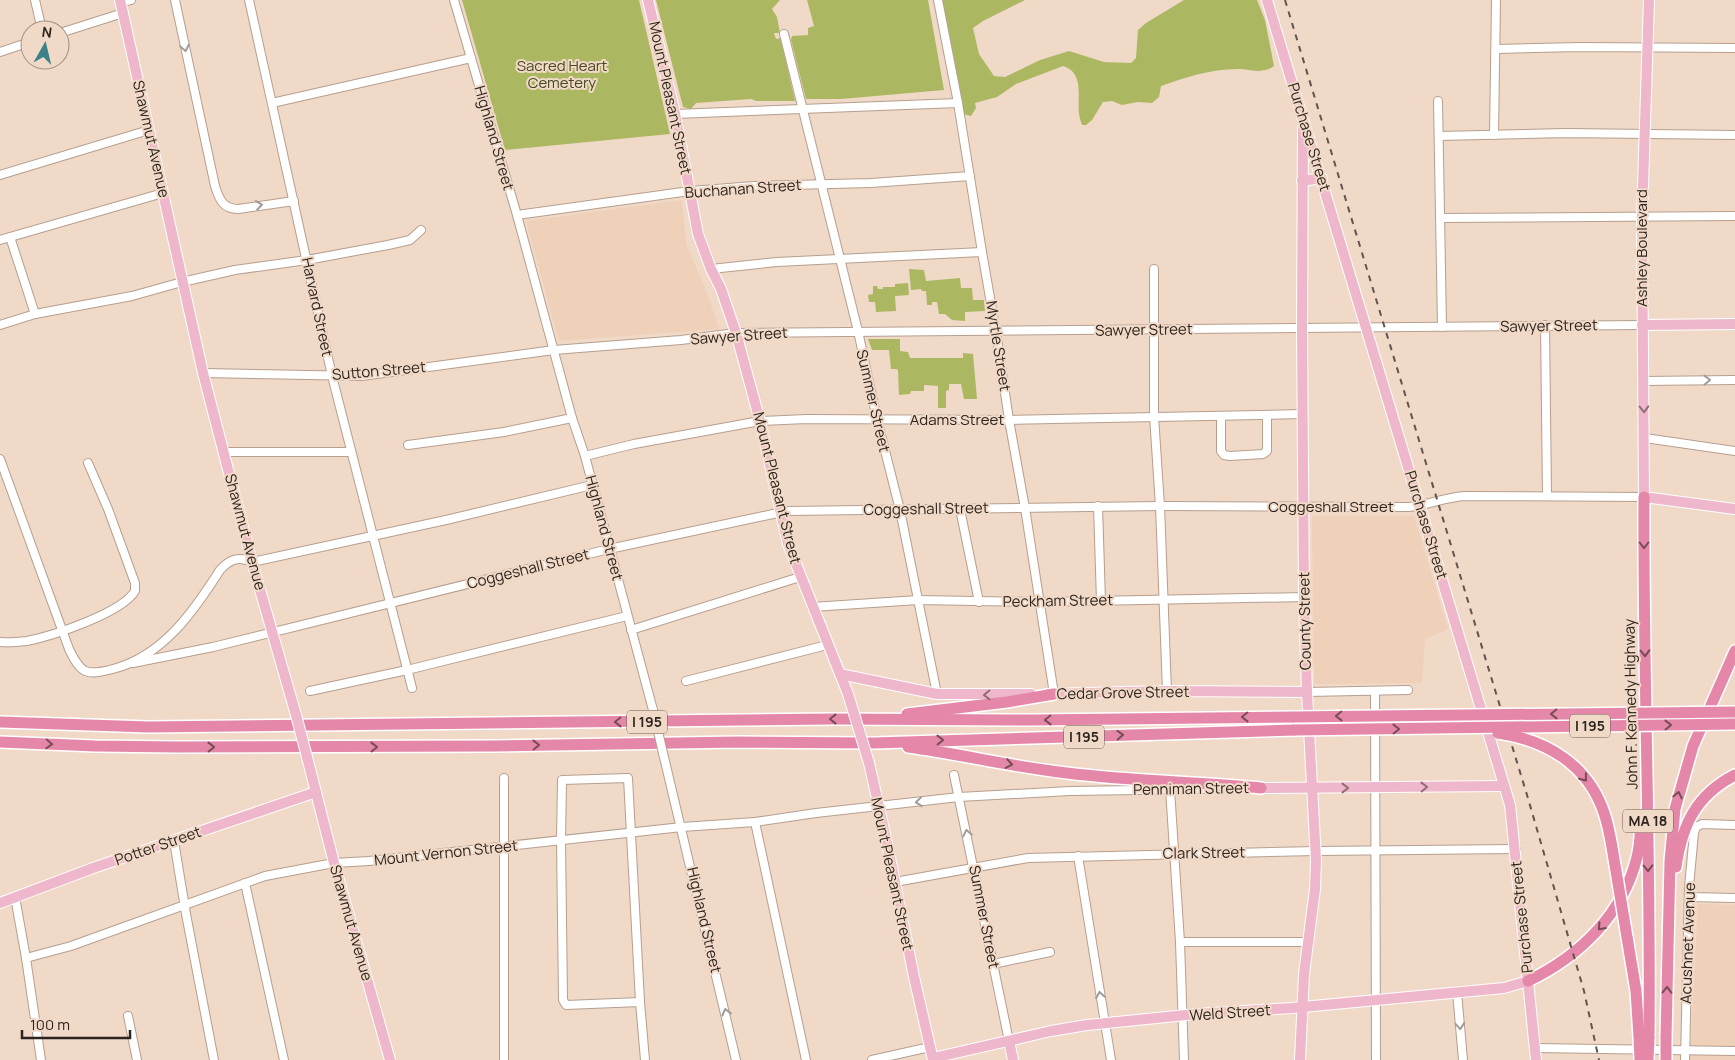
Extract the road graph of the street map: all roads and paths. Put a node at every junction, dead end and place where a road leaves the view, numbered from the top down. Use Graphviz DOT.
graph roads {
  1 [pos="35,0"];
  2 [pos="175,0"];
  3 [pos="249,0"];
  4 [pos="454,0"];
  5 [pos="648,0"];
  6 [pos="938,0"];
  7 [pos="1267,0"];
  8 [pos="1496,0"];
  9 [pos="1649,0"];
  10 [pos="124,1"];
  11 [pos="123,13"];
  12 [pos="40,20"];
  13 [pos="70,30"];
  14 [pos="784,34"];
  15 [pos="20,45"];
  16 [pos="1647,48"];
  17 [pos="1735,48"];
  18 [pos="1496,49"];
  19 [pos="0,52"];
  20 [pos="471,58"];
  21 [pos="1438,101"];
  22 [pos="272,103"];
  23 [pos="958,103"];
  24 [pos="802,110"];
  25 [pos="675,114"];
  26 [pos="1303,120"];
  27 [pos="149,130"];
  28 [pos="1494,135"];
  29 [pos="1644,135"];
  30 [pos="1735,135"];
  31 [pos="1439,136"];
  32 [pos="0,175"];
  33 [pos="970,176"];
  34 [pos="1322,178"];
  35 [pos="1302,181"];
  36 [pos="822,184"];
  37 [pos="690,191"];
  38 [pos="163,193"];
  39 [pos="294,201"];
  40 [pos="517,215"];
  41 [pos="1642,216"];
  42 [pos="1735,216"];
  43 [pos="1440,218"];
  44 [pos="421,230"];
  45 [pos="10,237"];
  46 [pos="0,240"];
  47 [pos="982,252"];
  48 [pos="307,260"];
  49 [pos="840,260"];
  50 [pos="711,269"];
  51 [pos="1154,269"];
  52 [pos="182,282"];
  53 [pos="35,314"];
  54 [pos="1735,324"];
  55 [pos="0,325"];
  56 [pos="1545,325"];
  57 [pos="1642,325"];
  58 [pos="1442,327"];
  59 [pos="1302,328"];
  60 [pos="1366,328"];
  61 [pos="1154,330"];
  62 [pos="858,331"];
  63 [pos="996,332"];
  64 [pos="736,333"];
  65 [pos="554,350"];
  66 [pos="203,373"];
  67 [pos="332,376"];
  68 [pos="1735,380"];
  69 [pos="1643,381"];
  70 [pos="1303,414"];
  71 [pos="1266,415"];
  72 [pos="1154,416"];
  73 [pos="1221,416"];
  74 [pos="572,418"];
  75 [pos="877,419"];
  76 [pos="1009,420"];
  77 [pos="760,421"];
  78 [pos="1645,438"];
  79 [pos="408,445"];
  80 [pos="1735,451"];
  81 [pos="225,452"];
  82 [pos="351,452"];
  83 [pos="584,456"];
  84 [pos="0,459"];
  85 [pos="88,463"];
  86 [pos="592,485"];
  87 [pos="1547,496"];
  88 [pos="1644,497"];
  89 [pos="1098,506"];
  90 [pos="1160,506"];
  91 [pos="1420,506"];
  92 [pos="1304,507"];
  93 [pos="1025,508"];
  94 [pos="960,509"];
  95 [pos="1735,509"];
  96 [pos="900,510"];
  97 [pos="780,512"];
  98 [pos="373,537"];
  99 [pos="609,548"];
  100 [pos="252,562"];
  101 [pos="800,577"];
  102 [pos="1304,597"];
  103 [pos="918,600"];
  104 [pos="1101,601"];
  105 [pos="1163,601"];
  106 [pos="389,602"];
  107 [pos="979,602"];
  108 [pos="1040,602"];
  109 [pos="812,606"];
  110 [pos="627,616"];
  111 [pos="62,630"];
  112 [pos="631,630"];
  113 [pos="272,632"];
  114 [pos="0,642"];
  115 [pos="827,645"];
  116 [pos="1735,652"];
  117 [pos="133,663"];
  118 [pos="407,670"];
  119 [pos="840,674"];
  120 [pos="686,681"];
  121 [pos="412,688"];
  122 [pos="1408,690"];
  123 [pos="310,691"];
  124 [pos="1167,691"];
  125 [pos="1375,691"];
  126 [pos="1307,692"];
  127 [pos="937,694"];
  128 [pos="1054,694"];
  129 [pos="1735,712"];
  130 [pos="867,719"];
  131 [pos="0,722"];
  132 [pos="1735,724"];
  133 [pos="1444,728"];
  134 [pos="0,742"];
  135 [pos="874,743"];
  136 [pos="1647,766"];
  137 [pos="954,775"];
  138 [pos="1735,775"];
  139 [pos="504,778"];
  140 [pos="1504,786"];
  141 [pos="1261,788"];
  142 [pos="1313,788"];
  143 [pos="1375,788"];
  144 [pos="1170,789"];
  145 [pos="316,792"];
  146 [pos="959,798"];
  147 [pos="879,806"];
  148 [pos="755,822"];
  149 [pos="1735,825"];
  150 [pos="682,828"];
  151 [pos="631,833"];
  152 [pos="174,841"];
  153 [pos="561,841"];
  154 [pos="504,846"];
  155 [pos="1516,849"];
  156 [pos="1316,851"];
  157 [pos="1375,851"];
  158 [pos="1175,854"];
  159 [pos="1078,856"];
  160 [pos="334,863"];
  161 [pos="974,868"];
  162 [pos="895,882"];
  163 [pos="245,883"];
  164 [pos="15,897"];
  165 [pos="1689,897"];
  166 [pos="1735,898"];
  167 [pos="0,902"];
  168 [pos="184,905"];
  169 [pos="1668,913"];
  170 [pos="1180,942"];
  171 [pos="1307,942"];
  172 [pos="1050,952"];
  173 [pos="26,958"];
  174 [pos="993,964"];
  175 [pos="1528,981"];
  176 [pos="1457,992"];
  177 [pos="1375,1000"];
  178 [pos="640,1002"];
  179 [pos="1301,1008"];
  180 [pos="128,1016"];
  181 [pos="1182,1016"];
  182 [pos="1105,1023"];
  183 [pos="1644,1038"];
  184 [pos="1009,1041"];
  185 [pos="1535,1048"];
  186 [pos="1686,1050"];
  187 [pos="1735,1051"];
  188 [pos="932,1055"];
  189 [pos="41,1060"];
  190 [pos="137,1060"];
  191 [pos="214,1060"];
  192 [pos="284,1060"];
  193 [pos="390,1060"];
  194 [pos="504,1060"];
  195 [pos="645,1060"];
  196 [pos="736,1060"];
  197 [pos="806,1060"];
  198 [pos="872,1060"];
  199 [pos="1013,1060"];
  200 [pos="1111,1060"];
  201 [pos="1184,1060"];
  202 [pos="1300,1060"];
  203 [pos="1376,1060"];
  204 [pos="1463,1060"];
  205 [pos="1536,1060"];
  206 [pos="1640,1060"];
  207 [pos="1648,1060"];
  208 [pos="1666,1060"];
  209 [pos="1685,1060"];
  1 -- 12 [label="street"];
  2 -- 39 [label="street, one-way"];
  3 -- 22 [label="street, Harvard Street"];
  4 -- 20 [label="street, Highland Street"];
  5 -- 25 [label="main road, Mount Pleasant Street"];
  6 -- 23 [label="street, Myrtle Street"];
  7 -- 26 [label="main road, Purchase Street"];
  8 -- 18 [label="street"];
  9 -- 16 [label="main road, Ashley Boulevard / MA 18"];
  10 -- 11 [label="main road, Shawmut Avenue"];
  11 -- 13 [label="street"];
  11 -- 27 [label="main road, Shawmut Avenue"];
  14 -- 24 [label="street, Summer Street"];
  15 -- 19 [label="street"];
  16 -- 17 [label="street"];
  16 -- 18 [label="street"];
  16 -- 29 [label="main road, Ashley Boulevard / MA 18"];
  18 -- 28 [label="street"];
  20 -- 22 [label="street"];
  20 -- 40 [label="street, Highland Street"];
  21 -- 31 [label="street"];
  22 -- 39 [label="street, Harvard Street"];
  23 -- 24 [label="street"];
  23 -- 33 [label="street, Myrtle Street"];
  24 -- 25 [label="street"];
  24 -- 36 [label="street, Summer Street"];
  25 -- 37 [label="main road, Mount Pleasant Street"];
  26 -- 34 [label="main road, Purchase Street"];
  26 -- 35 [label="main road, County Street"];
  27 -- 32 [label="street"];
  27 -- 38 [label="main road, Shawmut Avenue"];
  28 -- 29 [label="street"];
  28 -- 31 [label="street"];
  29 -- 30 [label="street"];
  29 -- 41 [label="main road, Ashley Boulevard / MA 18"];
  31 -- 43 [label="street"];
  33 -- 36 [label="street, Buchanan Street"];
  33 -- 47 [label="street, Myrtle Street"];
  34 -- 35 [label="main road"];
  34 -- 60 [label="main road, Purchase Street"];
  35 -- 59 [label="main road, County Street"];
  36 -- 37 [label="street, Buchanan Street"];
  36 -- 49 [label="street, Summer Street"];
  37 -- 40 [label="street, Buchanan Street"];
  37 -- 50 [label="main road, Mount Pleasant Street"];
  38 -- 45 [label="street"];
  38 -- 52 [label="main road, Shawmut Avenue"];
  39 -- 48 [label="street, Harvard Street"];
  40 -- 65 [label="street, Highland Street"];
  41 -- 42 [label="street"];
  41 -- 43 [label="street"];
  41 -- 57 [label="main road, Ashley Boulevard / MA 18"];
  43 -- 58 [label="street"];
  44 -- 48 [label="street"];
  45 -- 46 [label="street"];
  45 -- 53 [label="street"];
  47 -- 49 [label="street"];
  47 -- 63 [label="street, Myrtle Street"];
  48 -- 52 [label="street"];
  48 -- 67 [label="street, Harvard Street"];
  49 -- 50 [label="street"];
  49 -- 62 [label="street, Summer Street"];
  50 -- 64 [label="main road, Mount Pleasant Street"];
  51 -- 61 [label="street"];
  52 -- 53 [label="street"];
  52 -- 66 [label="main road, Shawmut Avenue"];
  53 -- 55 [label="street"];
  54 -- 57 [label="main road, Sawyer Street"];
  56 -- 57 [label="street, Sawyer Street"];
  56 -- 58 [label="street, Sawyer Street"];
  56 -- 87 [label="street"];
  57 -- 69 [label="main road, Ashley Boulevard / MA 18"];
  58 -- 60 [label="street, Sawyer Street"];
  59 -- 60 [label="street, Sawyer Street"];
  59 -- 61 [label="street, Sawyer Street"];
  59 -- 70 [label="main road, County Street"];
  60 -- 91 [label="main road, Purchase Street"];
  61 -- 63 [label="street, Sawyer Street"];
  61 -- 72 [label="street"];
  62 -- 63 [label="street, Sawyer Street"];
  62 -- 64 [label="street, Sawyer Street"];
  62 -- 75 [label="street, Summer Street"];
  63 -- 76 [label="street, Myrtle Street"];
  64 -- 65 [label="street, Sawyer Street"];
  64 -- 77 [label="main road, Mount Pleasant Street"];
  65 -- 67 [label="street, Sutton Street"];
  65 -- 74 [label="street, Highland Street"];
  66 -- 67 [label="street, Sutton Street"];
  66 -- 81 [label="main road, Shawmut Avenue"];
  67 -- 82 [label="street, Harvard Street"];
  69 -- 68 [label="street, one-way"];
  69 -- 78 [label="main road, Ashley Boulevard / MA 18, one-way"];
  70 -- 71 [label="street, Adams Street"];
  70 -- 92 [label="main road, County Street"];
  71 -- 73 [label="street, Adams Street"];
  71 -- 73 [label="street"];
  72 -- 73 [label="street, Adams Street"];
  72 -- 76 [label="street, Adams Street"];
  72 -- 90 [label="street"];
  74 -- 79 [label="street"];
  74 -- 83 [label="street, Highland Street"];
  75 -- 76 [label="street, Adams Street"];
  75 -- 77 [label="street, Adams Street"];
  75 -- 96 [label="street, Summer Street"];
  76 -- 93 [label="street, Myrtle Street"];
  77 -- 83 [label="street, Adams Street"];
  77 -- 97 [label="main road, Mount Pleasant Street"];
  78 -- 80 [label="street"];
  78 -- 88 [label="main road, Ashley Boulevard / MA 18"];
  81 -- 82 [label="street"];
  81 -- 100 [label="main road, Shawmut Avenue"];
  82 -- 98 [label="street, Harvard Street"];
  83 -- 86 [label="street, Highland Street"];
  84 -- 111 [label="street"];
  85 -- 111 [label="street"];
  86 -- 98 [label="street"];
  86 -- 99 [label="street, Highland Street"];
  87 -- 88 [label="street, Coggeshall Street"];
  87 -- 91 [label="street, Coggeshall Street"];
  88 -- 95 [label="main road, Coggeshall Street"];
  88 -- 136 [label="highway, John F. Kennedy Highway / MA 18, one-way"];
  89 -- 90 [label="street, Coggeshall Street"];
  89 -- 93 [label="street, Coggeshall Street"];
  89 -- 104 [label="street"];
  90 -- 92 [label="street, Coggeshall Street"];
  90 -- 105 [label="street"];
  91 -- 92 [label="street, Coggeshall Street"];
  91 -- 140 [label="main road, Purchase Street"];
  92 -- 102 [label="main road, County Street"];
  93 -- 94 [label="street, Coggeshall Street"];
  93 -- 108 [label="street, Myrtle Street"];
  94 -- 96 [label="street, Coggeshall Street"];
  94 -- 107 [label="street"];
  96 -- 97 [label="street, Coggeshall Street"];
  96 -- 103 [label="street, Summer Street"];
  97 -- 99 [label="street, Coggeshall Street"];
  97 -- 101 [label="main road, Mount Pleasant Street"];
  98 -- 100 [label="street"];
  98 -- 106 [label="street, Harvard Street"];
  99 -- 106 [label="street, Coggeshall Street"];
  99 -- 110 [label="street, Highland Street"];
  100 -- 113 [label="main road, Shawmut Avenue"];
  100 -- 117 [label="street"];
  101 -- 109 [label="main road, Mount Pleasant Street"];
  101 -- 112 [label="street"];
  102 -- 105 [label="street, Peckham Street"];
  102 -- 126 [label="main road, County Street"];
  103 -- 107 [label="street, Peckham Street"];
  103 -- 109 [label="street, Peckham Street"];
  103 -- 127 [label="street, Summer Street"];
  104 -- 105 [label="street, Peckham Street"];
  104 -- 108 [label="street, Peckham Street"];
  105 -- 124 [label="street"];
  106 -- 113 [label="street, Coggeshall Street"];
  106 -- 118 [label="street, Harvard Street"];
  107 -- 108 [label="street, Peckham Street"];
  108 -- 128 [label="street, Myrtle Street"];
  109 -- 115 [label="main road, Mount Pleasant Street"];
  110 -- 112 [label="street, Highland Street"];
  110 -- 118 [label="street"];
  111 -- 114 [label="street"];
  111 -- 117 [label="street"];
  112 -- 150 [label="street, Highland Street, bridge"];
  113 -- 117 [label="street, Coggeshall Street"];
  113 -- 145 [label="main road, Shawmut Avenue, bridge"];
  115 -- 119 [label="main road, Mount Pleasant Street"];
  115 -- 120 [label="street"];
  169 -- 116 [label="highway, MA 18, one-way"];
  118 -- 121 [label="street, Harvard Street"];
  118 -- 123 [label="street"];
  119 -- 127 [label="main road, Cedar Grove Street"];
  119 -- 147 [label="main road, Mount Pleasant Street, bridge"];
  122 -- 125 [label="street, Cedar Grove Street"];
  124 -- 126 [label="main road, Cedar Grove Street"];
  124 -- 128 [label="main road, Cedar Grove Street"];
  125 -- 126 [label="street, Cedar Grove Street"];
  125 -- 143 [label="street"];
  126 -- 142 [label="main road, County Street"];
  128 -- 127 [label="main road, Cedar Grove Street, one-way"];
  128 -- 130 [label="highway"];
  129 -- 130 [label="highway, I 195, one-way, bridge"];
  130 -- 131 [label="highway, I 195, one-way"];
  133 -- 132 [label="highway, I 195, one-way, bridge"];
  135 -- 133 [label="highway, I 195, one-way, bridge"];
  133 -- 183 [label="highway, one-way, bridge"];
  134 -- 135 [label="highway, I 195, one-way"];
  135 -- 141 [label="highway, one-way"];
  136 -- 175 [label="highway, one-way"];
  136 -- 183 [label="highway, John F. Kennedy Highway / MA 18, one-way"];
  137 -- 146 [label="street, Summer Street"];
  138 -- 169 [label="highway"];
  139 -- 154 [label="street"];
  143 -- 140 [label="main road, Penniman Street, one-way"];
  140 -- 155 [label="main road, Purchase Street"];
  141 -- 142 [label="main road, Penniman Street"];
  141 -- 144 [label="street, Penniman Street"];
  142 -- 143 [label="main road, Penniman Street, one-way"];
  142 -- 156 [label="main road, County Street"];
  143 -- 157 [label="street"];
  144 -- 146 [label="street, Penniman Street"];
  144 -- 158 [label="street"];
  145 -- 152 [label="main road, Potter Street"];
  145 -- 160 [label="main road, Shawmut Avenue"];
  146 -- 147 [label="street, Penniman Street, one-way"];
  161 -- 146 [label="street, Summer Street, one-way"];
  147 -- 148 [label="street, Mount Vernon Street"];
  147 -- 162 [label="main road, Mount Pleasant Street"];
  148 -- 150 [label="street, Mount Vernon Street"];
  148 -- 197 [label="street"];
  149 -- 165 [label="street, Acushnet Avenue"];
  150 -- 151 [label="street, Mount Vernon Street"];
  196 -- 150 [label="street, Highland Street, one-way"];
  151 -- 153 [label="street, Mount Vernon Street"];
  151 -- 153 [label="street"];
  151 -- 178 [label="street"];
  152 -- 164 [label="main road, Potter Street"];
  152 -- 168 [label="street"];
  153 -- 154 [label="street, Mount Vernon Street"];
  153 -- 178 [label="street"];
  154 -- 160 [label="street, Mount Vernon Street"];
  154 -- 194 [label="street"];
  155 -- 157 [label="street, Clark Street"];
  155 -- 175 [label="main road, Purchase Street"];
  156 -- 157 [label="street, Clark Street"];
  156 -- 158 [label="street, Clark Street"];
  156 -- 171 [label="main road, County Street"];
  157 -- 177 [label="street"];
  158 -- 159 [label="street, Clark Street"];
  158 -- 170 [label="street"];
  159 -- 161 [label="street, Clark Street"];
  182 -- 159 [label="street, one-way"];
  160 -- 163 [label="street, Mount Vernon Street"];
  160 -- 193 [label="main road, Shawmut Avenue"];
  161 -- 162 [label="street, Clark Street"];
  161 -- 174 [label="street, Summer Street"];
  162 -- 188 [label="main road, Mount Pleasant Street"];
  163 -- 168 [label="street, Mount Vernon Street"];
  163 -- 192 [label="street"];
  164 -- 167 [label="main road, Potter Street"];
  164 -- 173 [label="street"];
  165 -- 166 [label="street"];
  165 -- 186 [label="street, Acushnet Avenue"];
  168 -- 173 [label="street, Mount Vernon Street"];
  168 -- 191 [label="street"];
  208 -- 169 [label="highway, MA 18, one-way, bridge"];
  170 -- 171 [label="street"];
  170 -- 181 [label="street"];
  171 -- 179 [label="main road, County Street"];
  172 -- 174 [label="street"];
  173 -- 189 [label="street"];
  174 -- 184 [label="street, Summer Street"];
  175 -- 176 [label="main road, Weld Street"];
  175 -- 185 [label="main road, Purchase Street"];
  176 -- 177 [label="main road, Weld Street"];
  176 -- 204 [label="street, one-way"];
  177 -- 179 [label="main road, Weld Street"];
  177 -- 203 [label="street"];
  178 -- 195 [label="street"];
  179 -- 181 [label="main road, Weld Street"];
  179 -- 202 [label="main road, County Street"];
  180 -- 190 [label="street"];
  181 -- 182 [label="main road, Weld Street"];
  181 -- 201 [label="street"];
  182 -- 184 [label="main road, Weld Street"];
  182 -- 200 [label="street"];
  183 -- 206 [label="highway, bridge"];
  183 -- 207 [label="highway, John F. Kennedy Highway / MA 18, bridge"];
  184 -- 188 [label="main road, Weld Street"];
  184 -- 199 [label="main road, Summer Street"];
  185 -- 186 [label="street"];
  185 -- 205 [label="main road, Purchase Street"];
  186 -- 187 [label="street"];
  186 -- 209 [label="street, Acushnet Avenue"];
  188 -- 198 [label="street"];
}
